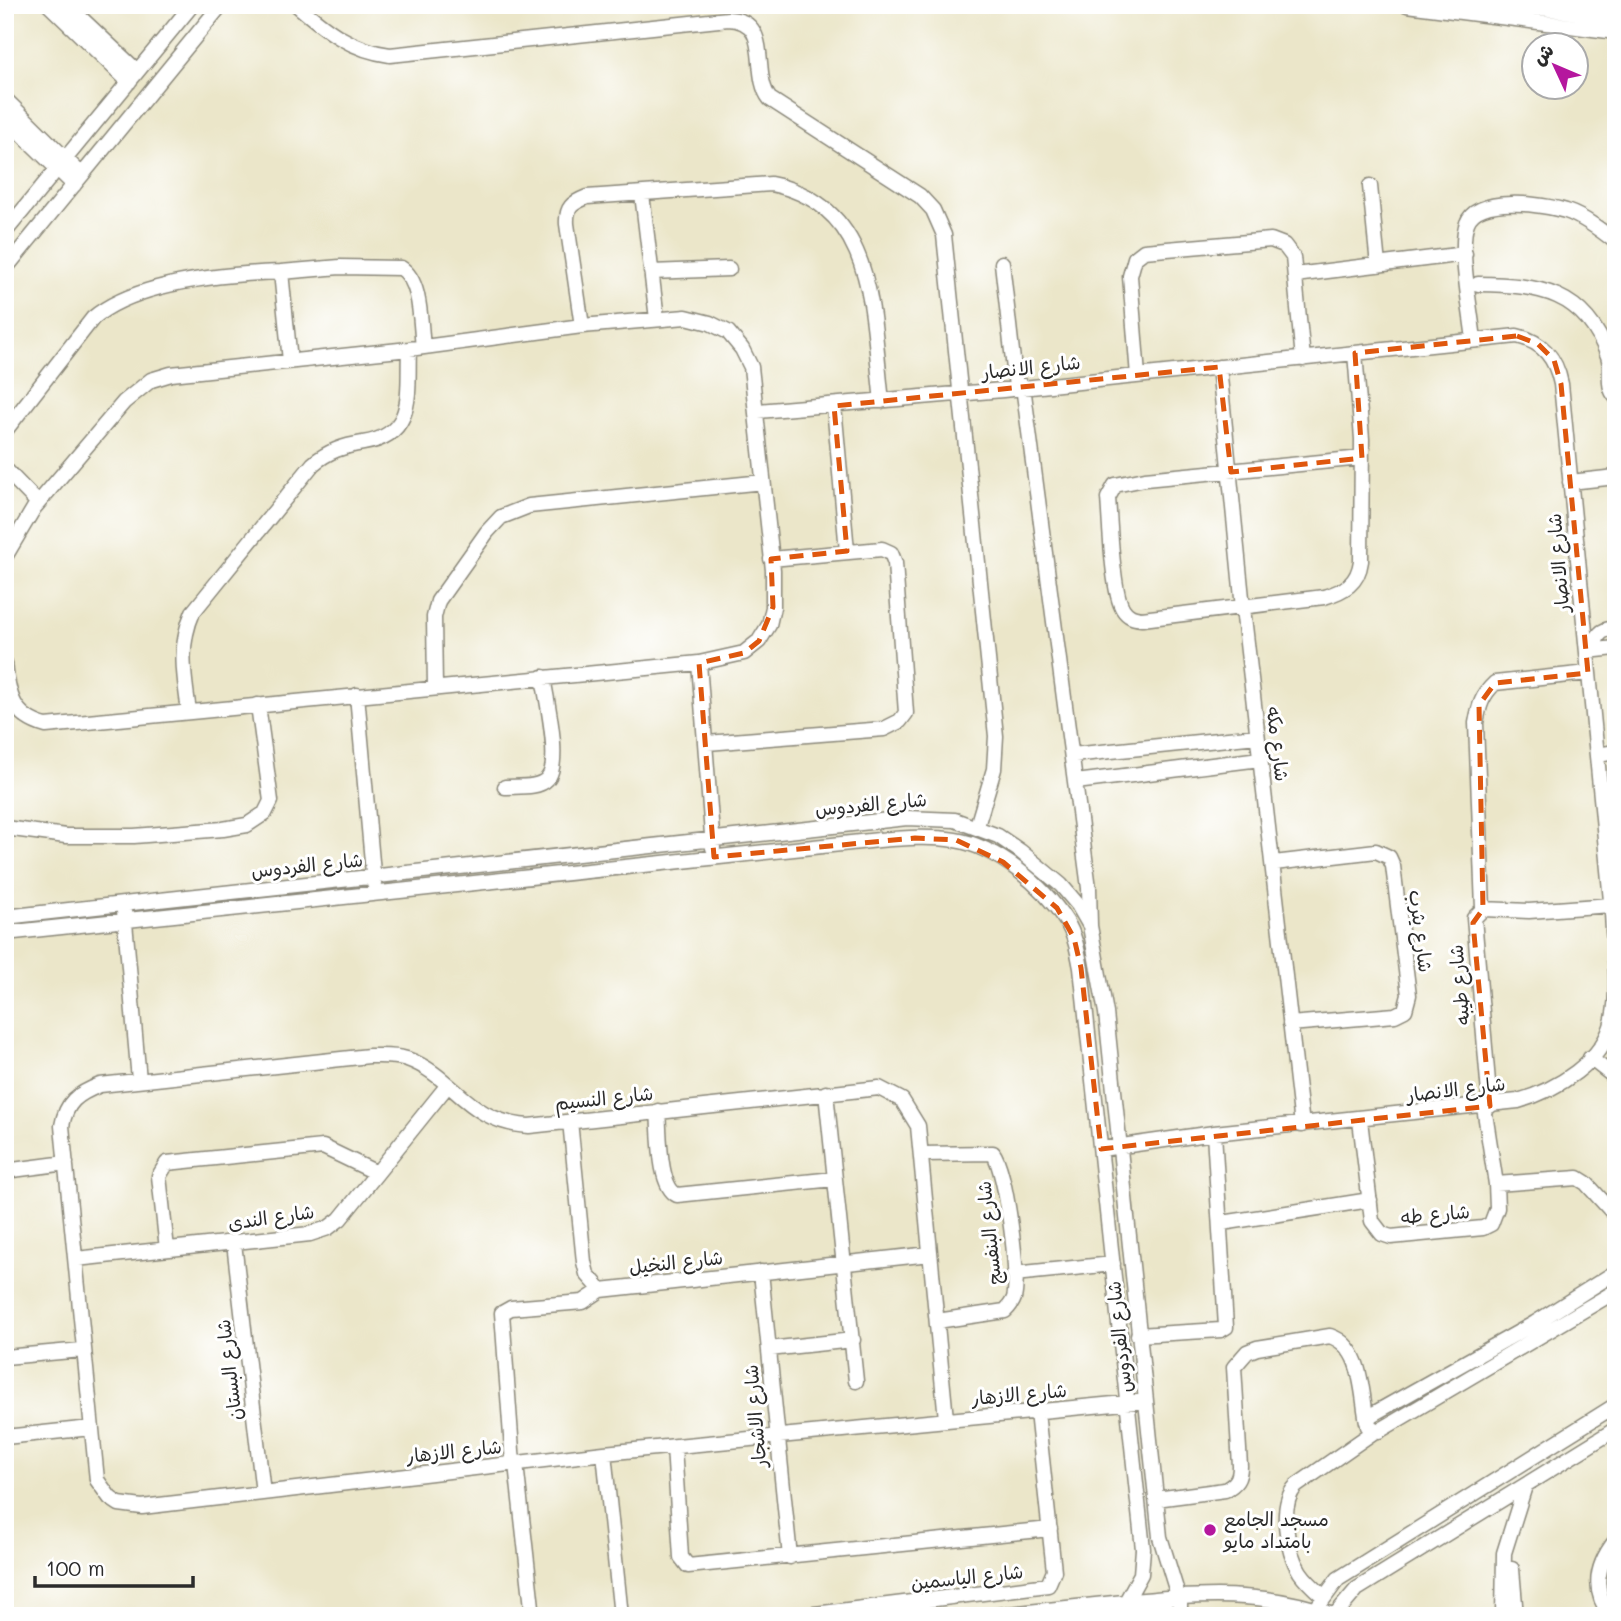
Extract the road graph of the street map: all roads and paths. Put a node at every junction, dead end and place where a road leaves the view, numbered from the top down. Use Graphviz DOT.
graph roads {
  1 [pos="192,5"];
  2 [pos="221,5"];
  3 [pos="297,5"];
  4 [pos="726,5"];
  5 [pos="1407,5"];
  6 [pos="1520,5"];
  7 [pos="57,7"];
  8 [pos="1616,18"];
  9 [pos="721,20"];
  10 [pos="1616,32"];
  11 [pos="133,77"];
  12 [pos="5,99"];
  13 [pos="5,118"];
  14 [pos="62,164"];
  15 [pos="78,180"];
  16 [pos="1370,186"];
  17 [pos="642,194"];
  18 [pos="5,232"];
  19 [pos="1616,242"];
  20 [pos="1465,254"];
  21 [pos="1002,262"];
  22 [pos="1378,265"];
  23 [pos="729,269"];
  24 [pos="5,270"];
  25 [pos="281,272"];
  26 [pos="651,272"];
  27 [pos="1295,275"];
  28 [pos="1478,284"];
  29 [pos="657,319"];
  30 [pos="582,326"];
  31 [pos="1474,340"];
  32 [pos="416,348"];
  33 [pos="1355,353"];
  34 [pos="1303,359"];
  35 [pos="1613,359"];
  36 [pos="290,361"];
  37 [pos="1219,367"];
  38 [pos="1138,376"];
  39 [pos="1020,387"];
  40 [pos="960,394"];
  41 [pos="1616,397"];
  42 [pos="882,401"];
  43 [pos="834,405"];
  44 [pos="758,411"];
  45 [pos="5,431"];
  46 [pos="1362,458"];
  47 [pos="5,468"];
  48 [pos="1231,472"];
  49 [pos="1616,477"];
  50 [pos="763,482"];
  51 [pos="1570,482"];
  52 [pos="38,503"];
  53 [pos="847,551"];
  54 [pos="5,557"];
  55 [pos="771,559"];
  56 [pos="1242,608"];
  57 [pos="1616,628"];
  58 [pos="1616,648"];
  59 [pos="1590,651"];
  60 [pos="5,663"];
  61 [pos="699,663"];
  62 [pos="1588,673"];
  63 [pos="543,677"];
  64 [pos="435,688"];
  65 [pos="357,695"];
  66 [pos="258,705"];
  67 [pos="189,711"];
  68 [pos="1257,736"];
  69 [pos="707,743"];
  70 [pos="1616,752"];
  71 [pos="1597,754"];
  72 [pos="1072,755"];
  73 [pos="1260,759"];
  74 [pos="1076,782"];
  75 [pos="505,787"];
  76 [pos="977,826"];
  77 [pos="5,828"];
  78 [pos="712,840"];
  79 [pos="714,857"];
  80 [pos="1274,863"];
  81 [pos="373,877"];
  82 [pos="375,893"];
  83 [pos="123,905"];
  84 [pos="1483,909"];
  85 [pos="1613,909"];
  86 [pos="28,915"];
  87 [pos="5,917"];
  88 [pos="124,920"];
  89 [pos="1090,926"];
  90 [pos="30,930"];
  91 [pos="5,933"];
  92 [pos="1290,1024"];
  93 [pos="1590,1058"];
  94 [pos="1616,1078"];
  95 [pos="139,1080"];
  96 [pos="447,1086"];
  97 [pos="826,1093"];
  98 [pos="1487,1106"];
  99 [pos="658,1111"];
  100 [pos="1360,1120"];
  101 [pos="570,1121"];
  102 [pos="1302,1125"];
  103 [pos="1214,1133"];
  104 [pos="1121,1146"];
  105 [pos="1101,1149"];
  106 [pos="922,1154"];
  107 [pos="66,1163"];
  108 [pos="5,1171"];
  109 [pos="377,1173"];
  110 [pos="834,1179"];
  111 [pos="1496,1184"];
  112 [pos="1370,1200"];
  113 [pos="1616,1216"];
  114 [pos="1222,1223"];
  115 [pos="234,1243"];
  116 [pos="167,1249"];
  117 [pos="930,1254"];
  118 [pos="76,1259"];
  119 [pos="844,1263"];
  120 [pos="1114,1264"];
  121 [pos="761,1272"];
  122 [pos="1616,1272"];
  123 [pos="1014,1273"];
  124 [pos="601,1290"];
  125 [pos="1616,1291"];
  126 [pos="937,1321"];
  127 [pos="1138,1335"];
  128 [pos="853,1340"];
  129 [pos="769,1349"];
  130 [pos="82,1350"];
  131 [pos="5,1357"];
  132 [pos="856,1381"];
  133 [pos="1145,1401"];
  134 [pos="1129,1403"];
  135 [pos="1616,1405"];
  136 [pos="1037,1412"];
  137 [pos="946,1419"];
  138 [pos="1371,1426"];
  139 [pos="91,1428"];
  140 [pos="1616,1429"];
  141 [pos="5,1437"];
  142 [pos="776,1437"];
  143 [pos="674,1447"];
  144 [pos="604,1453"];
  145 [pos="515,1464"];
  146 [pos="1525,1486"];
  147 [pos="263,1493"];
  148 [pos="1156,1499"];
  149 [pos="1516,1514"];
  150 [pos="1050,1529"];
  151 [pos="1616,1539"];
  152 [pos="790,1557"];
  153 [pos="1178,1595"];
  154 [pos="919,1602"];
  155 [pos="1320,1603"];
  156 [pos="1121,1609"];
  157 [pos="1335,1615"];
  158 [pos="533,1616"];
  159 [pos="621,1616"];
  160 [pos="799,1616"];
  161 [pos="932,1616"];
  162 [pos="990,1616"];
  163 [pos="1180,1616"];
  164 [pos="1503,1616"];
  165 [pos="1516,1616"];
  166 [pos="1611,1616"];
  1 -- 11 [label="street"];
  2 -- 15 [label="street"];
  3 -- 9 [label="street"];
  4 -- 9 [label="street"];
  5 -- 10 [label="street"];
  6 -- 8 [label="street"];
  7 -- 11 [label="street"];
  9 -- 40 [label="street"];
  11 -- 14 [label="street"];
  12 -- 14 [label="street"];
  13 -- 14 [label="street"];
  14 -- 15 [label="street"];
  14 -- 18 [label="street"];
  15 -- 24 [label="street"];
  16 -- 22 [label="street"];
  17 -- 26 [label="street"];
  17 -- 30 [label="street"];
  17 -- 42 [label="street"];
  19 -- 20 [label="street"];
  20 -- 22 [label="street"];
  20 -- 31 [label="street"];
  21 -- 39 [label="street"];
  22 -- 27 [label="street"];
  23 -- 26 [label="street"];
  25 -- 32 [label="street"];
  25 -- 36 [label="street"];
  25 -- 45 [label="street"];
  26 -- 29 [label="street"];
  27 -- 34 [label="street"];
  27 -- 38 [label="street"];
  28 -- 35 [label="street"];
  29 -- 30 [label="street"];
  29 -- 44 [label="street"];
  30 -- 32 [label="street"];
  31 -- 33 [label="street, شارع الانصار"];
  31 -- 51 [label="street, شارع الانصار"];
  32 -- 36 [label="street"];
  32 -- 67 [label="street"];
  33 -- 34 [label="street, شارع الانصار"];
  33 -- 46 [label="street"];
  34 -- 37 [label="street, شارع الانصار"];
  35 -- 41 [label="street"];
  36 -- 52 [label="street"];
  37 -- 38 [label="street, شارع الانصار"];
  37 -- 48 [label="street, شارع مكه"];
  38 -- 39 [label="street, شارع الانصار"];
  39 -- 40 [label="street, شارع الانصار"];
  39 -- 72 [label="street"];
  40 -- 42 [label="street, شارع الانصار"];
  40 -- 76 [label="street"];
  42 -- 43 [label="street, شارع الانصار"];
  43 -- 44 [label="street, شارع الانصار"];
  43 -- 53 [label="street"];
  44 -- 50 [label="street"];
  46 -- 48 [label="street"];
  46 -- 56 [label="street"];
  47 -- 52 [label="street"];
  48 -- 56 [label="street, شارع مكه"];
  48 -- 56 [label="street"];
  49 -- 51 [label="street"];
  50 -- 55 [label="street"];
  50 -- 64 [label="street"];
  51 -- 59 [label="street, شارع الانصار"];
  52 -- 54 [label="street"];
  53 -- 55 [label="street"];
  53 -- 69 [label="street"];
  55 -- 61 [label="street"];
  56 -- 68 [label="street, شارع مكه"];
  57 -- 59 [label="street"];
  58 -- 59 [label="street"];
  59 -- 62 [label="street, شارع الانصار"];
  60 -- 67 [label="street"];
  61 -- 63 [label="street"];
  61 -- 69 [label="street"];
  62 -- 71 [label="street, شارع الانصار"];
  62 -- 84 [label="street, شارع طيبه"];
  63 -- 64 [label="street"];
  63 -- 75 [label="street"];
  64 -- 65 [label="street"];
  65 -- 66 [label="street"];
  65 -- 81 [label="street"];
  66 -- 67 [label="street"];
  66 -- 77 [label="street"];
  68 -- 72 [label="street"];
  68 -- 73 [label="street, شارع مكه"];
  69 -- 78 [label="street"];
  70 -- 71 [label="street"];
  71 -- 85 [label="street, شارع الانصار"];
  72 -- 74 [label="street"];
  73 -- 74 [label="street"];
  73 -- 80 [label="street, شارع مكه"];
  74 -- 89 [label="street"];
  76 -- 78 [label="street, شارع الفردوس"];
  76 -- 89 [label="street, شارع الفردوس"];
  78 -- 79 [label="street"];
  78 -- 81 [label="street, شارع الفردوس"];
  79 -- 82 [label="street, شارع الفردوس"];
  79 -- 105 [label="street, شارع الفردوس"];
  80 -- 92 [label="street, شارع مكه"];
  80 -- 92 [label="street, شارع يثرب"];
  81 -- 82 [label="street"];
  81 -- 83 [label="street, شارع الفردوس"];
  82 -- 88 [label="street, شارع الفردوس"];
  83 -- 86 [label="street, شارع الفردوس"];
  83 -- 88 [label="street"];
  84 -- 85 [label="street"];
  84 -- 98 [label="street, شارع طيبه"];
  85 -- 93 [label="street, شارع الانصار"];
  86 -- 87 [label="street, شارع الفردوس"];
  86 -- 90 [label="street"];
  88 -- 90 [label="street, شارع الفردوس"];
  88 -- 95 [label="street"];
  89 -- 104 [label="street, شارع الفردوس"];
  90 -- 91 [label="street, شارع الفردوس"];
  92 -- 102 [label="street, شارع مكه"];
  93 -- 94 [label="street"];
  93 -- 98 [label="street, شارع الانصار"];
  95 -- 96 [label="street, شارع النسيم"];
  95 -- 107 [label="street, شارع النسيم"];
  96 -- 101 [label="street, شارع النسيم"];
  96 -- 109 [label="street, شارع الندى"];
  97 -- 99 [label="street, شارع النسيم"];
  97 -- 106 [label="street, شارع النسيم"];
  97 -- 110 [label="street"];
  98 -- 100 [label="street, شارع الانصار"];
  98 -- 111 [label="street, شارع طه"];
  99 -- 101 [label="street, شارع النسيم"];
  99 -- 110 [label="street"];
  100 -- 102 [label="street, شارع الانصار"];
  100 -- 112 [label="street, شارع طه"];
  101 -- 124 [label="street"];
  102 -- 103 [label="street, شارع الانصار"];
  103 -- 104 [label="street, شارع الانصار"];
  103 -- 114 [label="street"];
  104 -- 105 [label="street, شارع الانصار"];
  104 -- 127 [label="street, شارع الفردوس"];
  105 -- 120 [label="street, شارع الفردوس"];
  106 -- 117 [label="street, شارع النسيم"];
  106 -- 123 [label="street, شارع البنفسج"];
  107 -- 108 [label="street"];
  107 -- 118 [label="street, شارع الازهار"];
  109 -- 115 [label="street, شارع الندى"];
  109 -- 116 [label="street"];
  110 -- 119 [label="street"];
  111 -- 112 [label="street, شارع طه"];
  111 -- 113 [label="street"];
  112 -- 114 [label="street"];
  114 -- 127 [label="street"];
  115 -- 116 [label="street, شارع الندى"];
  115 -- 147 [label="street, شارع البستان"];
  116 -- 118 [label="street, شارع الندى"];
  117 -- 119 [label="street, شارع النخيل"];
  117 -- 126 [label="street, شارع النسيم"];
  118 -- 130 [label="street, شارع الازهار"];
  119 -- 121 [label="street, شارع النخيل"];
  119 -- 128 [label="street"];
  120 -- 123 [label="street"];
  120 -- 134 [label="street, شارع الفردوس"];
  121 -- 124 [label="street, شارع النخيل"];
  121 -- 129 [label="street, شارع الاشجار"];
  122 -- 138 [label="street"];
  123 -- 126 [label="street, شارع البنفسج"];
  124 -- 145 [label="street, شارع النخيل"];
  125 -- 138 [label="street"];
  126 -- 137 [label="street, شارع النسيم"];
  127 -- 133 [label="street, شارع الفردوس"];
  128 -- 129 [label="street"];
  128 -- 132 [label="street"];
  129 -- 142 [label="street, شارع الاشجار"];
  130 -- 131 [label="street"];
  130 -- 139 [label="street, شارع الازهار"];
  133 -- 134 [label="street, شارع الازهار"];
  133 -- 148 [label="street, شارع الفردوس"];
  134 -- 136 [label="street, شارع الازهار"];
  134 -- 156 [label="street, شارع الفردوس"];
  135 -- 155 [label="street"];
  136 -- 137 [label="street, شارع الازهار"];
  136 -- 150 [label="street, شارع الياسمين"];
  137 -- 142 [label="street, شارع الازهار"];
  138 -- 148 [label="street"];
  138 -- 155 [label="street"];
  139 -- 141 [label="street"];
  139 -- 147 [label="street, شارع الازهار"];
  140 -- 146 [label="street"];
  142 -- 143 [label="street, شارع الازهار"];
  142 -- 152 [label="street, شارع الاشجار"];
  143 -- 144 [label="street, شارع الازهار"];
  143 -- 152 [label="street"];
  144 -- 145 [label="street, شارع الازهار"];
  144 -- 159 [label="street"];
  145 -- 147 [label="street, شارع الازهار"];
  145 -- 158 [label="street"];
  146 -- 149 [label="street"];
  146 -- 157 [label="street"];
  148 -- 153 [label="street, شارع الفردوس"];
  149 -- 164 [label="street"];
  149 -- 165 [label="street"];
  150 -- 152 [label="street"];
  150 -- 154 [label="street, شارع الياسمين"];
  151 -- 166 [label="street"];
  153 -- 155 [label="street"];
  153 -- 156 [label="street"];
  153 -- 163 [label="street, شارع الفردوس"];
  154 -- 160 [label="street, شارع الياسمين"];
  154 -- 161 [label="street"];
  155 -- 157 [label="street"];
  156 -- 162 [label="street"];
}
